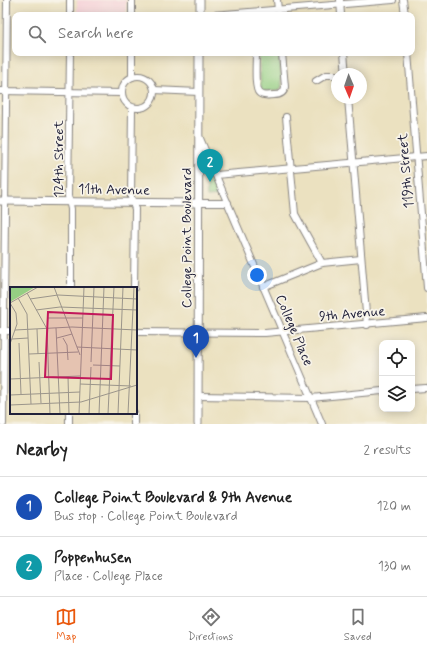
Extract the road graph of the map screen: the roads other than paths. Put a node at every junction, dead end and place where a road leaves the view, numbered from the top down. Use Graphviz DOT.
graph roads {
  1 [pos="7,0"];
  2 [pos="70,0"];
  3 [pos="132,0"];
  4 [pos="200,0"];
  5 [pos="277,0"];
  6 [pos="393,0"];
  7 [pos="403,0"];
  8 [pos="340,2"];
  9 [pos="278,10"];
  10 [pos="70,12"];
  11 [pos="132,12"];
  12 [pos="200,12"];
  13 [pos="271,12"];
  14 [pos="341,12"];
  15 [pos="405,12"];
  16 [pos="70,56"];
  17 [pos="132,56"];
  18 [pos="199,56"];
  19 [pos="256,56"];
  20 [pos="282,56"];
  21 [pos="344,56"];
  22 [pos="408,56"];
  23 [pos="345,68"];
  24 [pos="331,75"];
  25 [pos="132,77"];
  26 [pos="316,81"];
  27 [pos="154,90"];
  28 [pos="3,91"];
  29 [pos="70,91"];
  30 [pos="199,92"];
  31 [pos="121,93"];
  32 [pos="349,104"];
  33 [pos="132,108"];
  34 [pos="286,118"];
  35 [pos="199,136"];
  36 [pos="427,156"];
  37 [pos="416,157"];
  38 [pos="354,163"];
  39 [pos="291,168"];
  40 [pos="216,175"];
  41 [pos="3,202"];
  42 [pos="70,202"];
  43 [pos="133,202"];
  44 [pos="199,203"];
  45 [pos="228,203"];
  46 [pos="3,259"];
  47 [pos="361,259"];
  48 [pos="322,262"];
  49 [pos="71,287"];
  50 [pos="134,287"];
  51 [pos="263,287"];
  52 [pos="427,288"];
  53 [pos="427,318"];
  54 [pos="367,324"];
  55 [pos="5,331"];
  56 [pos="282,331"];
  57 [pos="137,332"];
  58 [pos="198,332"];
  59 [pos="426,388"];
  60 [pos="415,389"];
  61 [pos="379,392"];
  62 [pos="198,396"];
  63 [pos="311,398"];
  64 [pos="69,414"];
  65 [pos="3,424"];
  66 [pos="68,424"];
  67 [pos="198,424"];
  68 [pos="322,424"];
  1 -- 28 [label="street"];
  2 -- 10 [label="street"];
  3 -- 11 [label="street"];
  4 -- 12 [label="street"];
  5 -- 9 [label="street"];
  6 -- 8 [label="street"];
  7 -- 15 [label="street"];
  8 -- 9 [label="street"];
  8 -- 14 [label="street"];
  9 -- 13 [label="street"];
  16 -- 29 [label="street, 124th Street"];
  17 -- 25 [label="street"];
  18 -- 30 [label="street, College Point Boulevard"];
  19 -- 20 [label="street"];
  21 -- 23 [label="street"];
  22 -- 37 [label="street, 119th Street"];
  24 -- 26 [label="street"];
  25 -- 27 [label="street"];
  25 -- 31 [label="street"];
  27 -- 30 [label="street"];
  27 -- 33 [label="street"];
  28 -- 29 [label="street"];
  28 -- 41 [label="street"];
  29 -- 31 [label="street"];
  29 -- 42 [label="street, 124th Street"];
  30 -- 35 [label="street, College Point Boulevard"];
  31 -- 33 [label="street"];
  32 -- 38 [label="street"];
  33 -- 43 [label="street"];
  34 -- 39 [label="street"];
  35 -- 40 [label="street, College Place"];
  35 -- 44 [label="street, College Point Boulevard"];
  36 -- 37 [label="street"];
  37 -- 38 [label="street"];
  37 -- 52 [label="street, 119th Street"];
  38 -- 39 [label="street"];
  38 -- 47 [label="street"];
  39 -- 40 [label="street"];
  39 -- 48 [label="street"];
  40 -- 45 [label="street, College Place"];
  41 -- 42 [label="street, 11th Avenue"];
  41 -- 46 [label="street"];
  42 -- 43 [label="street, 11th Avenue"];
  42 -- 49 [label="street, 124th Street"];
  43 -- 44 [label="street, 11th Avenue"];
  43 -- 50 [label="street"];
  44 -- 45 [label="street, 11th Avenue"];
  44 -- 58 [label="street, College Point Boulevard"];
  45 -- 51 [label="street, College Place"];
  46 -- 55 [label="street"];
  47 -- 48 [label="street"];
  47 -- 54 [label="street"];
  48 -- 51 [label="street"];
  51 -- 56 [label="street, College Place"];
  53 -- 54 [label="street, 9th Avenue"];
  54 -- 56 [label="street, 9th Avenue"];
  55 -- 65 [label="street"];
  56 -- 58 [label="street, 9th Avenue"];
  56 -- 63 [label="street, College Place"];
  57 -- 58 [label="street, 9th Avenue"];
  58 -- 62 [label="street, College Point Boulevard"];
  59 -- 60 [label="street"];
  61 -- 63 [label="street"];
  62 -- 63 [label="street"];
  62 -- 67 [label="street, College Point Boulevard"];
  63 -- 68 [label="street, College Place"];
  64 -- 66 [label="street"];
}
